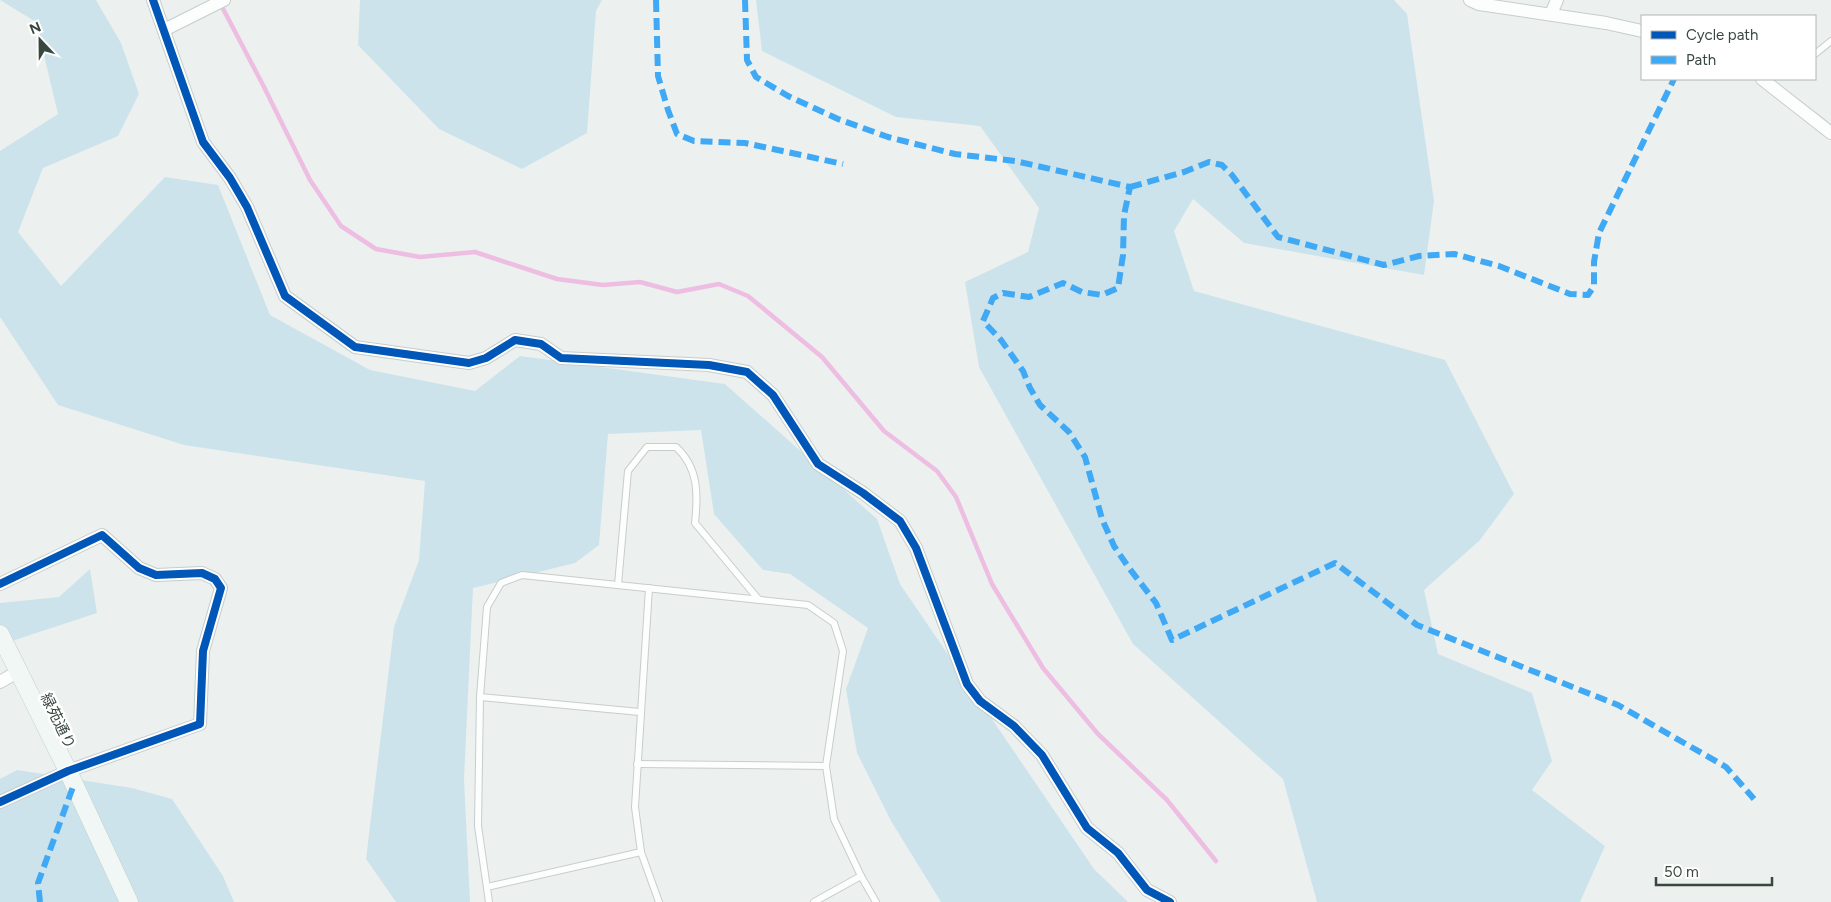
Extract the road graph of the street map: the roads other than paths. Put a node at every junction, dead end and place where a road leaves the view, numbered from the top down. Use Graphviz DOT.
graph roads {
  1 [pos="153,0"];
  2 [pos="224,0"];
  3 [pos="1470,0"];
  4 [pos="1557,0"];
  5 [pos="1551,14"];
  6 [pos="164,30"];
  7 [pos="1641,31"];
  8 [pos="1831,41"];
  9 [pos="1816,53"];
  10 [pos="1763,80"];
  11 [pos="1831,133"];
  12 [pos="0,584"];
  13 [pos="618,585"];
  14 [pos="649,588"];
  15 [pos="759,600"];
  16 [pos="0,634"];
  17 [pos="19,671"];
  18 [pos="0,682"];
  19 [pos="480,697"];
  20 [pos="640,712"];
  21 [pos="637,764"];
  22 [pos="826,766"];
  23 [pos="68,771"];
  24 [pos="0,802"];
  25 [pos="641,852"];
  26 [pos="861,876"];
  27 [pos="486,887"];
  28 [pos="129,902"];
  29 [pos="489,902"];
  30 [pos="659,902"];
  31 [pos="814,902"];
  32 [pos="876,902"];
  33 [pos="1170,902"];
  1 -- 6 [label="street"];
  2 -- 6 [label="street"];
  3 -- 5 [label="street"];
  4 -- 5 [label="street"];
  5 -- 7 [label="street"];
  6 -- 33 [label="street"];
  8 -- 9 [label="lane"];
  10 -- 11 [label="street"];
  12 -- 23 [label="street"];
  13 -- 14 [label="lane"];
  13 -- 15 [label="lane"];
  13 -- 19 [label="lane"];
  14 -- 15 [label="lane"];
  14 -- 20 [label="lane"];
  15 -- 22 [label="lane"];
  16 -- 17 [label="street, 緑苑通り"];
  17 -- 18 [label="street"];
  17 -- 23 [label="street, 緑苑通り"];
  19 -- 20 [label="lane"];
  19 -- 27 [label="lane"];
  20 -- 21 [label="lane"];
  21 -- 22 [label="lane"];
  21 -- 25 [label="lane"];
  22 -- 26 [label="lane"];
  23 -- 24 [label="street"];
  23 -- 28 [label="street, 緑苑通り"];
  25 -- 27 [label="lane"];
  25 -- 30 [label="lane"];
  26 -- 31 [label="lane"];
  26 -- 32 [label="lane"];
  27 -- 29 [label="lane"];
}
